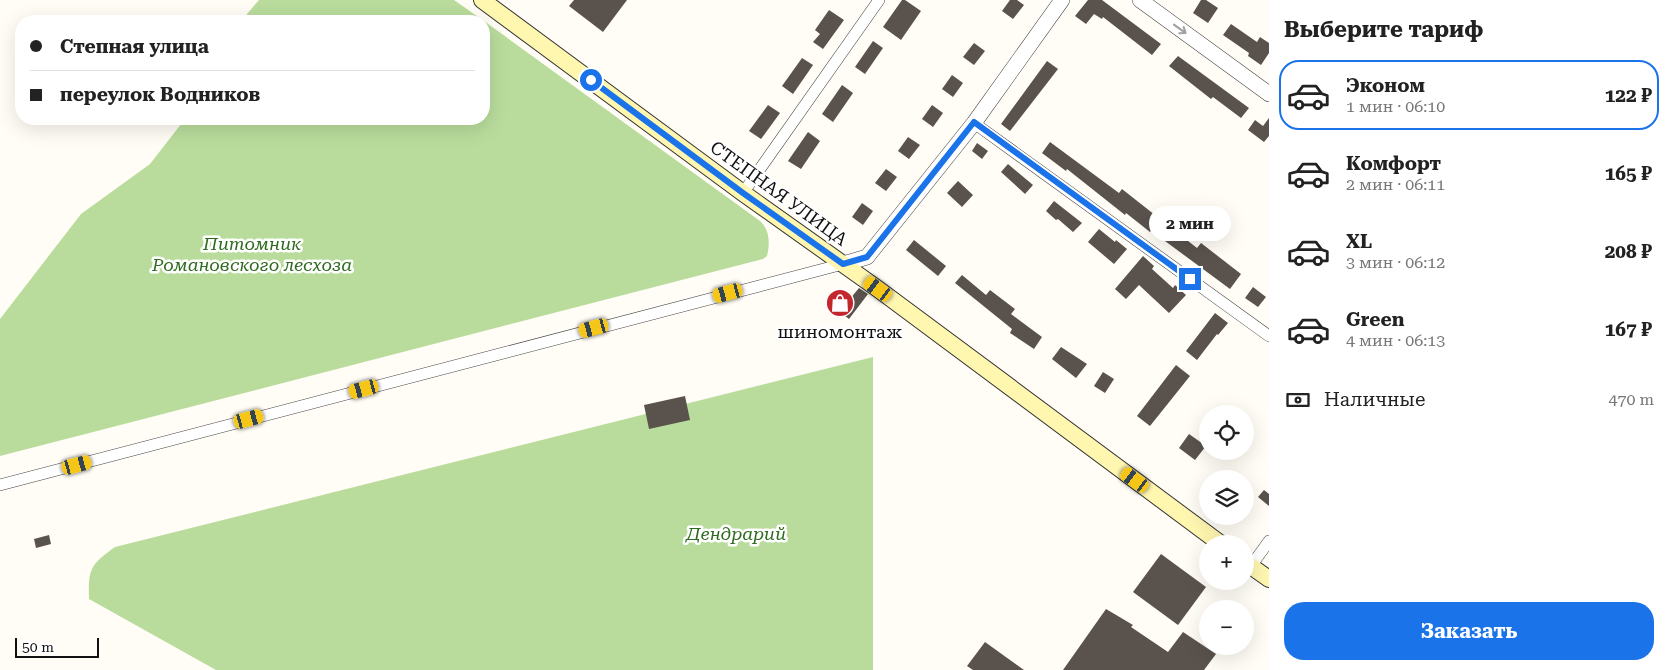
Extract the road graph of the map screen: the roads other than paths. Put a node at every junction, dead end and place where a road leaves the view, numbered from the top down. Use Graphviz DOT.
graph roads {
  1 [pos="482,0"];
  2 [pos="879,0"];
  3 [pos="1062,0"];
  4 [pos="1140,0"];
  5 [pos="1269,94"];
  6 [pos="974,122"];
  7 [pos="743,193"];
  8 [pos="843,264"];
  9 [pos="1269,336"];
  10 [pos="0,485"];
  11 [pos="1209,535"];
  12 [pos="1269,542"];
  13 [pos="1254,558"];
  14 [pos="1254,568"];
  15 [pos="1269,579"];
  1 -- 7 [label="main road, СТЕПНАЯ УЛИЦА"];
  2 -- 7 [label="street"];
  3 -- 6 [label="street"];
  4 -- 5 [label="street, one-way"];
  6 -- 8 [label="street"];
  6 -- 9 [label="street"];
  7 -- 8 [label="main road, СТЕПНАЯ УЛИЦА"];
  8 -- 10 [label="street"];
  8 -- 11 [label="main road, СТЕПНАЯ УЛИЦА"];
  12 -- 13 [label="street"];
  14 -- 15 [label="main road"];
}
